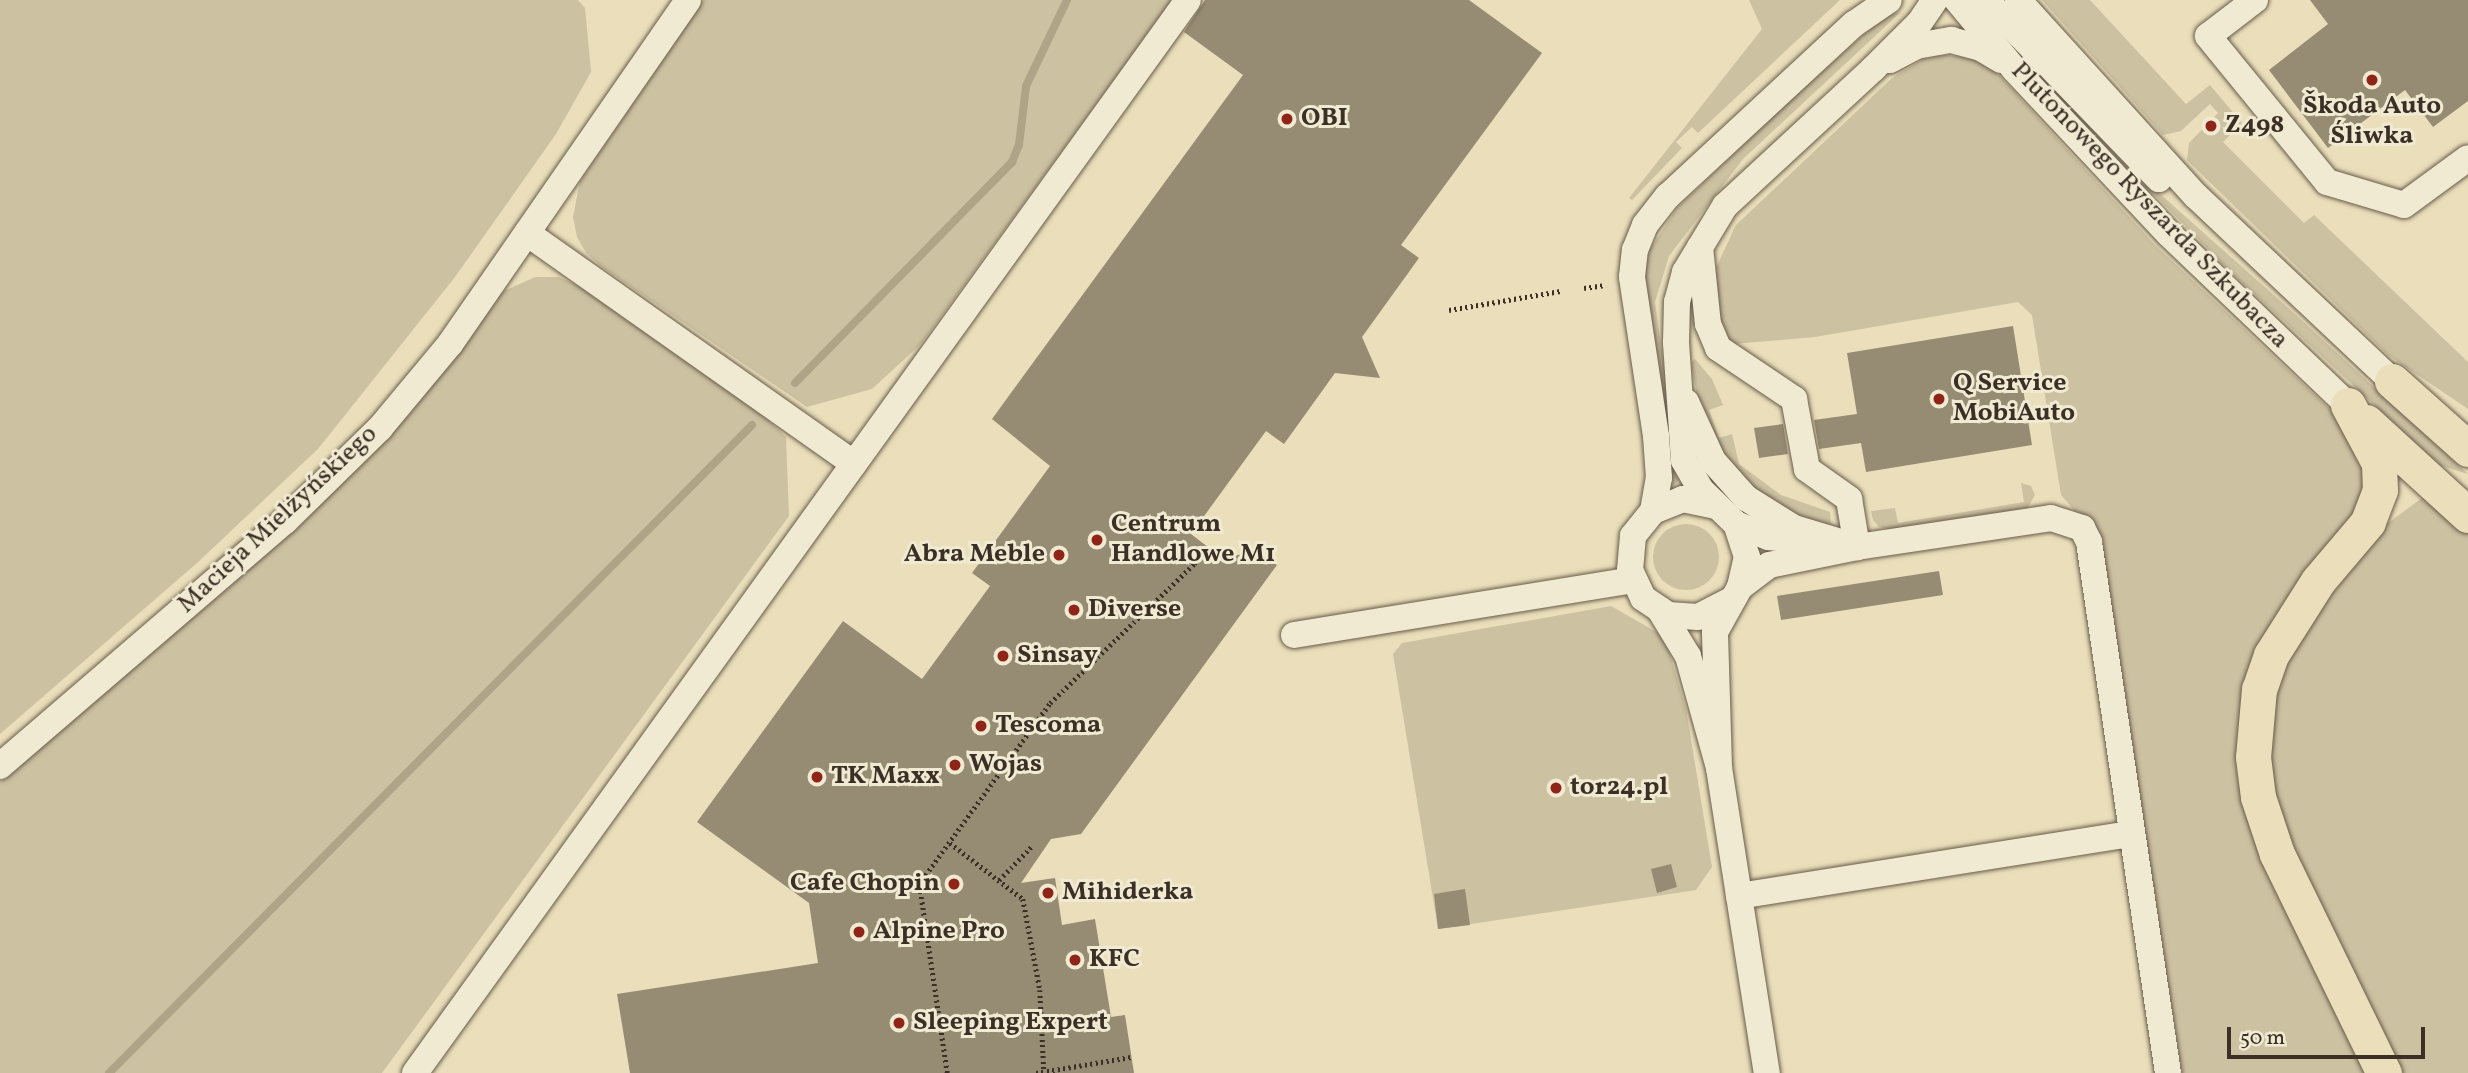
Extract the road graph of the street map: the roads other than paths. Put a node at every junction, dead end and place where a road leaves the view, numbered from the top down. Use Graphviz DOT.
graph roads {
  1 [pos="688,0"];
  2 [pos="1188,0"];
  3 [pos="1870,0"];
  4 [pos="1889,0"];
  5 [pos="1935,0"];
  6 [pos="1957,0"];
  7 [pos="1986,0"];
  8 [pos="2018,0"];
  9 [pos="2255,0"];
  10 [pos="1854,24"];
  11 [pos="1873,69"];
  12 [pos="2014,69"];
  13 [pos="2468,158"];
  14 [pos="527,233"];
  15 [pos="1700,242"];
  16 [pos="2308,305"];
  17 [pos="2392,381"];
  18 [pos="1680,384"];
  19 [pos="2348,405"];
  20 [pos="2468,424"];
  21 [pos="2468,449"];
  22 [pos="854,464"];
  23 [pos="2453,489"];
  24 [pos="1716,506"];
  25 [pos="1653,511"];
  26 [pos="2468,515"];
  27 [pos="2368,523"];
  28 [pos="1736,524"];
  29 [pos="1857,547"];
  30 [pos="1633,580"];
  31 [pos="1735,594"];
  32 [pos="1660,610"];
  33 [pos="1294,635"];
  34 [pos="0,766"];
  35 [pos="1719,768"];
  36 [pos="2132,834"];
  37 [pos="1739,896"];
  38 [pos="415,1073"];
  39 [pos="1767,1073"];
  40 [pos="2168,1073"];
  41 [pos="2384,1073"];
  1 -- 14 [label="street, Macieja Mielżyńskiego"];
  2 -- 22 [label="street"];
  3 -- 10 [label="street"];
  4 -- 10 [label="street"];
  5 -- 11 [label="street"];
  6 -- 12 [label="street, Plutonowego Ryszarda Szkubacza"];
  7 -- 16 [label="street"];
  8 -- 16 [label="street, Plutonowego Ryszarda Szkubacza"];
  9 -- 13 [label="street"];
  10 -- 25 [label="street"];
  11 -- 12 [label="street"];
  11 -- 15 [label="street"];
  12 -- 19 [label="street, Plutonowego Ryszarda Szkubacza"];
  14 -- 22 [label="street"];
  14 -- 34 [label="street, Macieja Mielżyńskiego"];
  15 -- 18 [label="street"];
  15 -- 29 [label="street"];
  16 -- 17 [label="street, Plutonowego Ryszarda Szkubacza"];
  17 -- 20 [label="main road"];
  17 -- 21 [label="main road"];
  18 -- 24 [label="street"];
  18 -- 29 [label="street"];
  19 -- 23 [label="main road"];
  19 -- 27 [label="main road"];
  22 -- 38 [label="street"];
  23 -- 26 [label="main road"];
  23 -- 27 [label="main road"];
  24 -- 25 [label="street"];
  24 -- 28 [label="street"];
  25 -- 30 [label="street"];
  27 -- 41 [label="main road"];
  28 -- 29 [label="street"];
  28 -- 31 [label="street"];
  29 -- 31 [label="street"];
  29 -- 36 [label="street"];
  30 -- 32 [label="street"];
  30 -- 33 [label="street"];
  31 -- 32 [label="street"];
  31 -- 35 [label="street"];
  32 -- 35 [label="street"];
  35 -- 37 [label="street"];
  36 -- 37 [label="street"];
  36 -- 40 [label="street"];
  37 -- 39 [label="street"];
}
